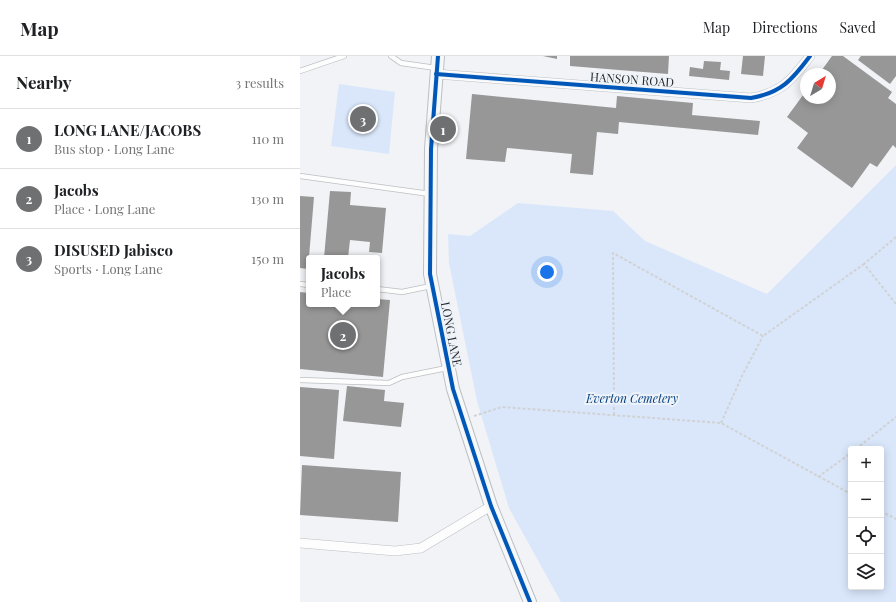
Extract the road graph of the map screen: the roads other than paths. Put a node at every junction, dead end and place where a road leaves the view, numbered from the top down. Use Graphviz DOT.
graph roads {
  1 [pos="344,56"];
  2 [pos="390,56"];
  3 [pos="810,56"];
  4 [pos="437,66"];
  5 [pos="300,71"];
  6 [pos="300,176"];
  7 [pos="430,194"];
  8 [pos="433,286"];
  9 [pos="380,289"];
  10 [pos="449,368"];
  11 [pos="300,380"];
  12 [pos="490,506"];
  13 [pos="300,543"];
  14 [pos="530,602"];
  1 -- 5 [label="lane"];
  2 -- 4 [label="lane"];
  3 -- 4 [label="street, HANSON ROAD"];
  4 -- 7 [label="main road, LONG LANE"];
  6 -- 7 [label="lane"];
  7 -- 8 [label="main road, LONG LANE"];
  8 -- 9 [label="lane"];
  8 -- 10 [label="main road, LONG LANE"];
  10 -- 11 [label="lane"];
  10 -- 12 [label="main road, LONG LANE"];
  12 -- 13 [label="street"];
  12 -- 14 [label="main road, LONG LANE"];
}
